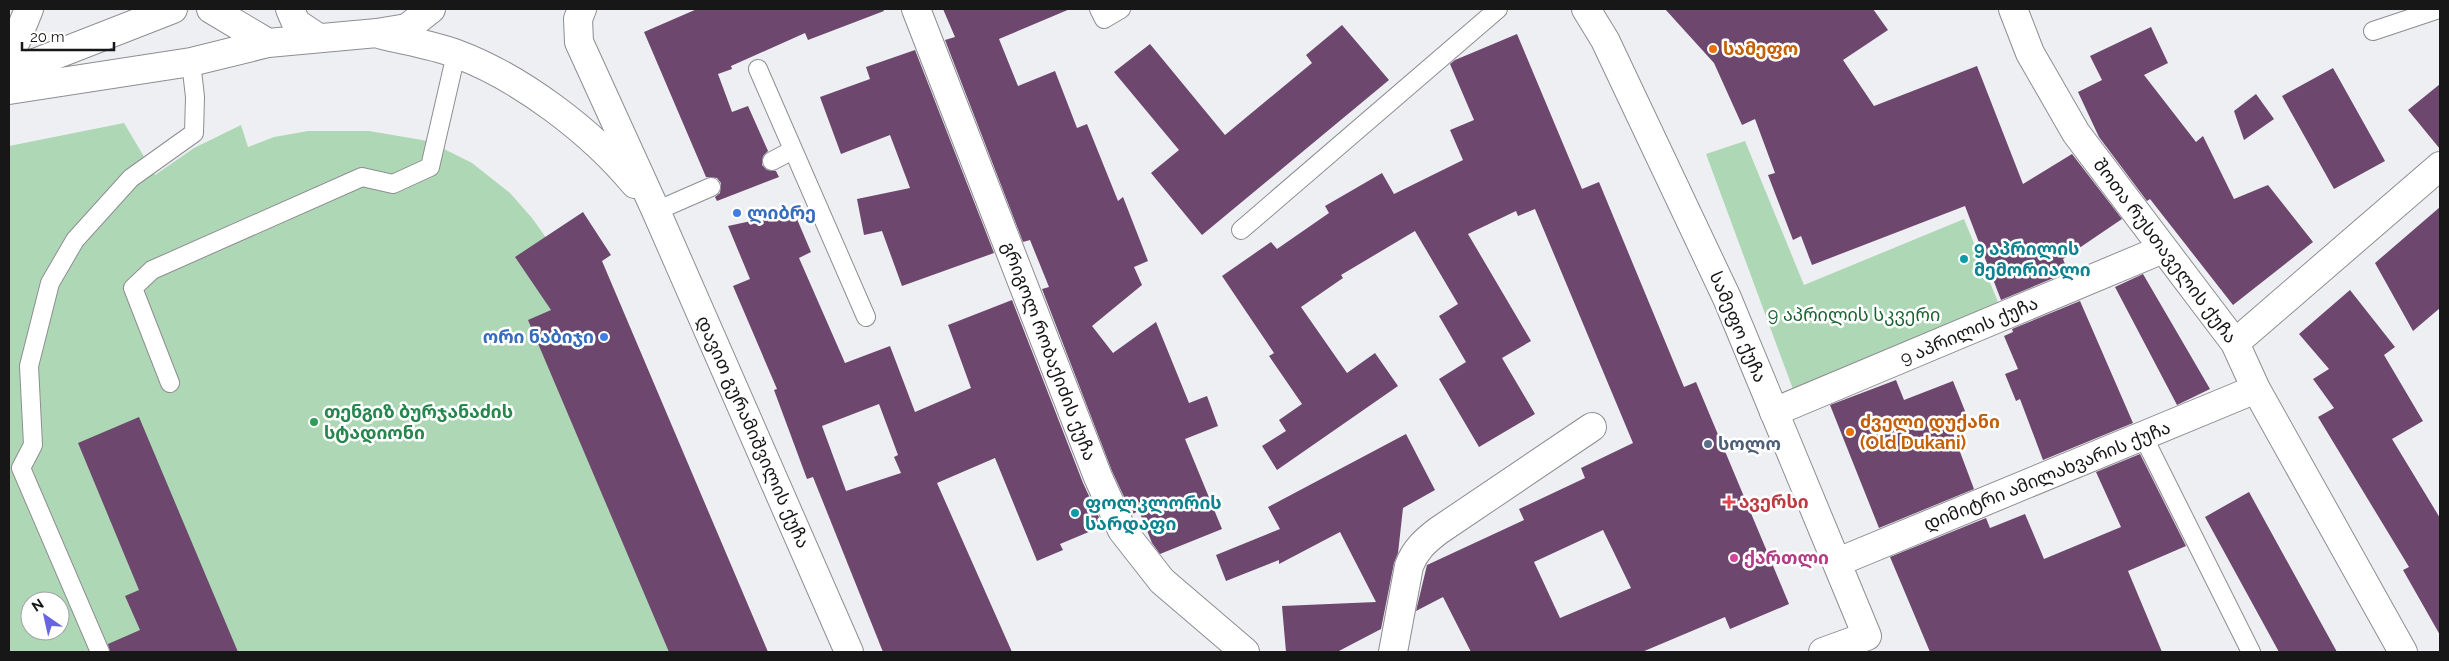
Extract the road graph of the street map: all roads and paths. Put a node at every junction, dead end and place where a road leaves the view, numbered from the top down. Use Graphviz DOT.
graph roads {
  1 [pos="29,9"];
  2 [pos="173,9"];
  3 [pos="212,9"];
  4 [pos="290,9"];
  5 [pos="431,9"];
  6 [pos="582,9"];
  7 [pos="916,9"];
  8 [pos="1099,9"];
  9 [pos="1121,9"];
  10 [pos="1498,9"];
  11 [pos="1586,9"];
  12 [pos="2013,9"];
  13 [pos="2439,9"];
  14 [pos="2373,31"];
  15 [pos="377,33"];
  16 [pos="317,37"];
  17 [pos="268,42"];
  18 [pos="9,48"];
  19 [pos="456,54"];
  20 [pos="191,62"];
  21 [pos="758,69"];
  22 [pos="9,73"];
  23 [pos="9,90"];
  24 [pos="793,150"];
  25 [pos="772,161"];
  26 [pos="2440,166"];
  27 [pos="711,187"];
  28 [pos="656,211"];
  29 [pos="1241,230"];
  30 [pos="2160,244"];
  31 [pos="866,317"];
  32 [pos="2235,342"];
  33 [pos="170,383"];
  34 [pos="2256,390"];
  35 [pos="1774,412"];
  36 [pos="1592,427"];
  37 [pos="2143,436"];
  38 [pos="1838,562"];
  39 [pos="1870,644"];
  40 [pos="100,652"];
  41 [pos="849,652"];
  42 [pos="1244,652"];
  43 [pos="1393,652"];
  44 [pos="1823,652"];
  45 [pos="2251,652"];
  46 [pos="2403,652"];
  1 -- 18 [label="street"];
  2 -- 22 [label="street"];
  3 -- 17 [label="street"];
  4 -- 16 [label="street"];
  5 -- 15 [label="street"];
  6 -- 28 [label="street, დავით გურამიშვილის ქუჩა"];
  7 -- 42 [label="street, გრიგოლ რობაქიძის ქუჩა"];
  8 -- 9 [label="lane"];
  10 -- 29 [label="lane"];
  11 -- 35 [label="street, სამეფო ქუჩა"];
  12 -- 30 [label="street, შოთა რუსთაველის ქუჩა"];
  13 -- 14 [label="lane"];
  15 -- 16 [label="street"];
  15 -- 19 [label="street, დავით გურამიშვილის ქუჩა"];
  16 -- 17 [label="street"];
  17 -- 20 [label="street"];
  19 -- 28 [label="street, დავით გურამიშვილის ქუჩა"];
  19 -- 33 [label="lane"];
  20 -- 23 [label="street"];
  20 -- 40 [label="lane"];
  21 -- 24 [label="lane"];
  24 -- 25 [label="lane"];
  24 -- 31 [label="lane"];
  26 -- 32 [label="street"];
  27 -- 28 [label="lane"];
  28 -- 41 [label="street, დავით გურამიშვილის ქუჩა"];
  30 -- 32 [label="street, შოთა რუსთაველის ქუჩა"];
  30 -- 35 [label="street, 9 აპრილის ქუჩა"];
  32 -- 34 [label="street, შოთა რუსთაველის ქუჩა"];
  34 -- 37 [label="street, დიმიტრი ამილახვარის ქუჩა"];
  34 -- 46 [label="street, შოთა რუსთაველის ქუჩა"];
  35 -- 38 [label="street, სამეფო ქუჩა"];
  36 -- 43 [label="street"];
  37 -- 38 [label="street, დიმიტრი ამილახვარის ქუჩა"];
  37 -- 45 [label="lane"];
  38 -- 39 [label="street, სამეფო ქუჩა"];
  39 -- 44 [label="street"];
}
